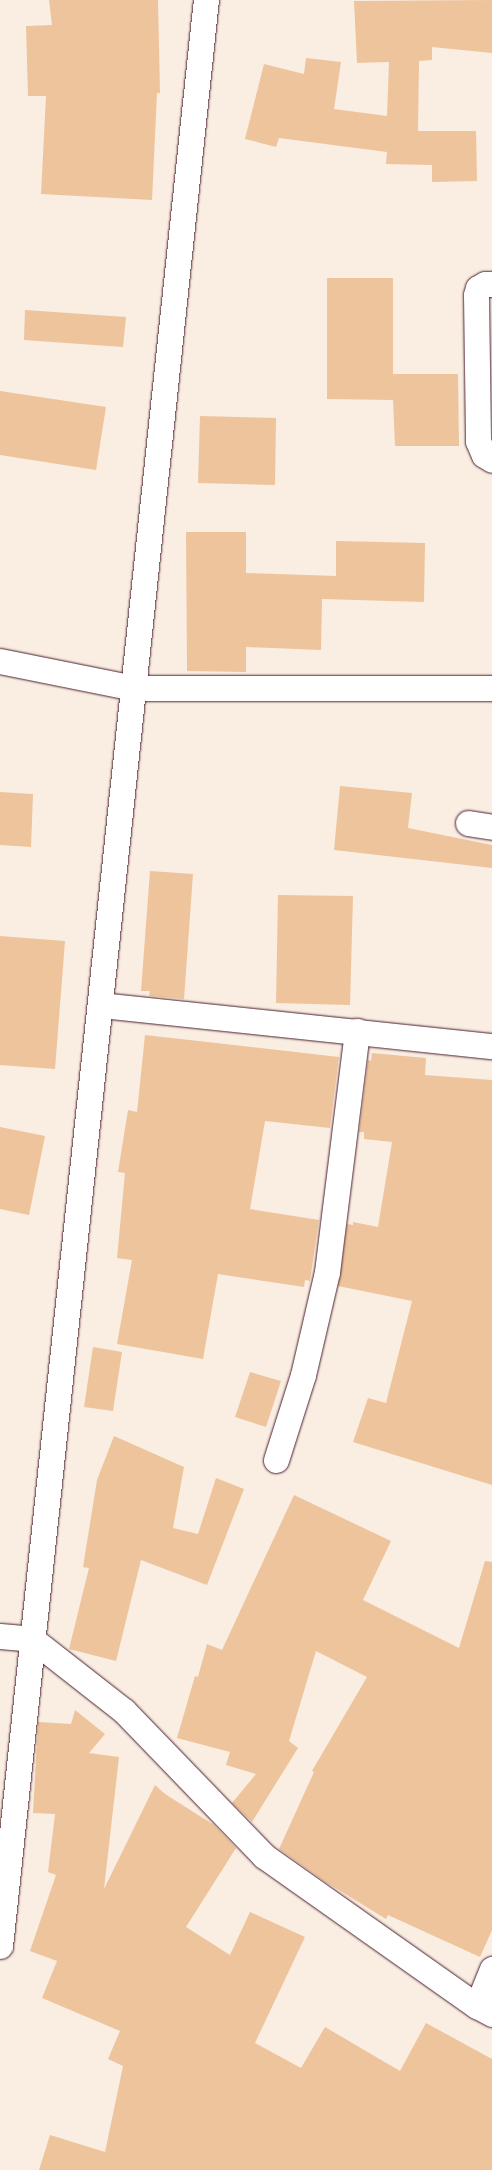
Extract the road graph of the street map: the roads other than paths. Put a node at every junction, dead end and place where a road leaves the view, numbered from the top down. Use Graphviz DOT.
graph roads {
  1 [pos="206,0"];
  2 [pos="492,284"];
  3 [pos="492,460"];
  4 [pos="0,661"];
  5 [pos="134,688"];
  6 [pos="492,688"];
  7 [pos="100,1005"];
  8 [pos="357,1031"];
  9 [pos="492,1046"];
  10 [pos="276,1460"];
  11 [pos="0,1636"];
  12 [pos="32,1639"];
  13 [pos="0,1946"];
  14 [pos="492,1970"];
  15 [pos="484,2010"];
  1 -- 5 [label="street"];
  2 -- 3 [label="street"];
  4 -- 5 [label="street"];
  5 -- 6 [label="street"];
  5 -- 7 [label="street"];
  7 -- 8 [label="street"];
  7 -- 12 [label="street"];
  8 -- 9 [label="street"];
  8 -- 10 [label="street"];
  11 -- 12 [label="street"];
  12 -- 13 [label="street"];
  12 -- 15 [label="street"];
  14 -- 15 [label="street"];
}
